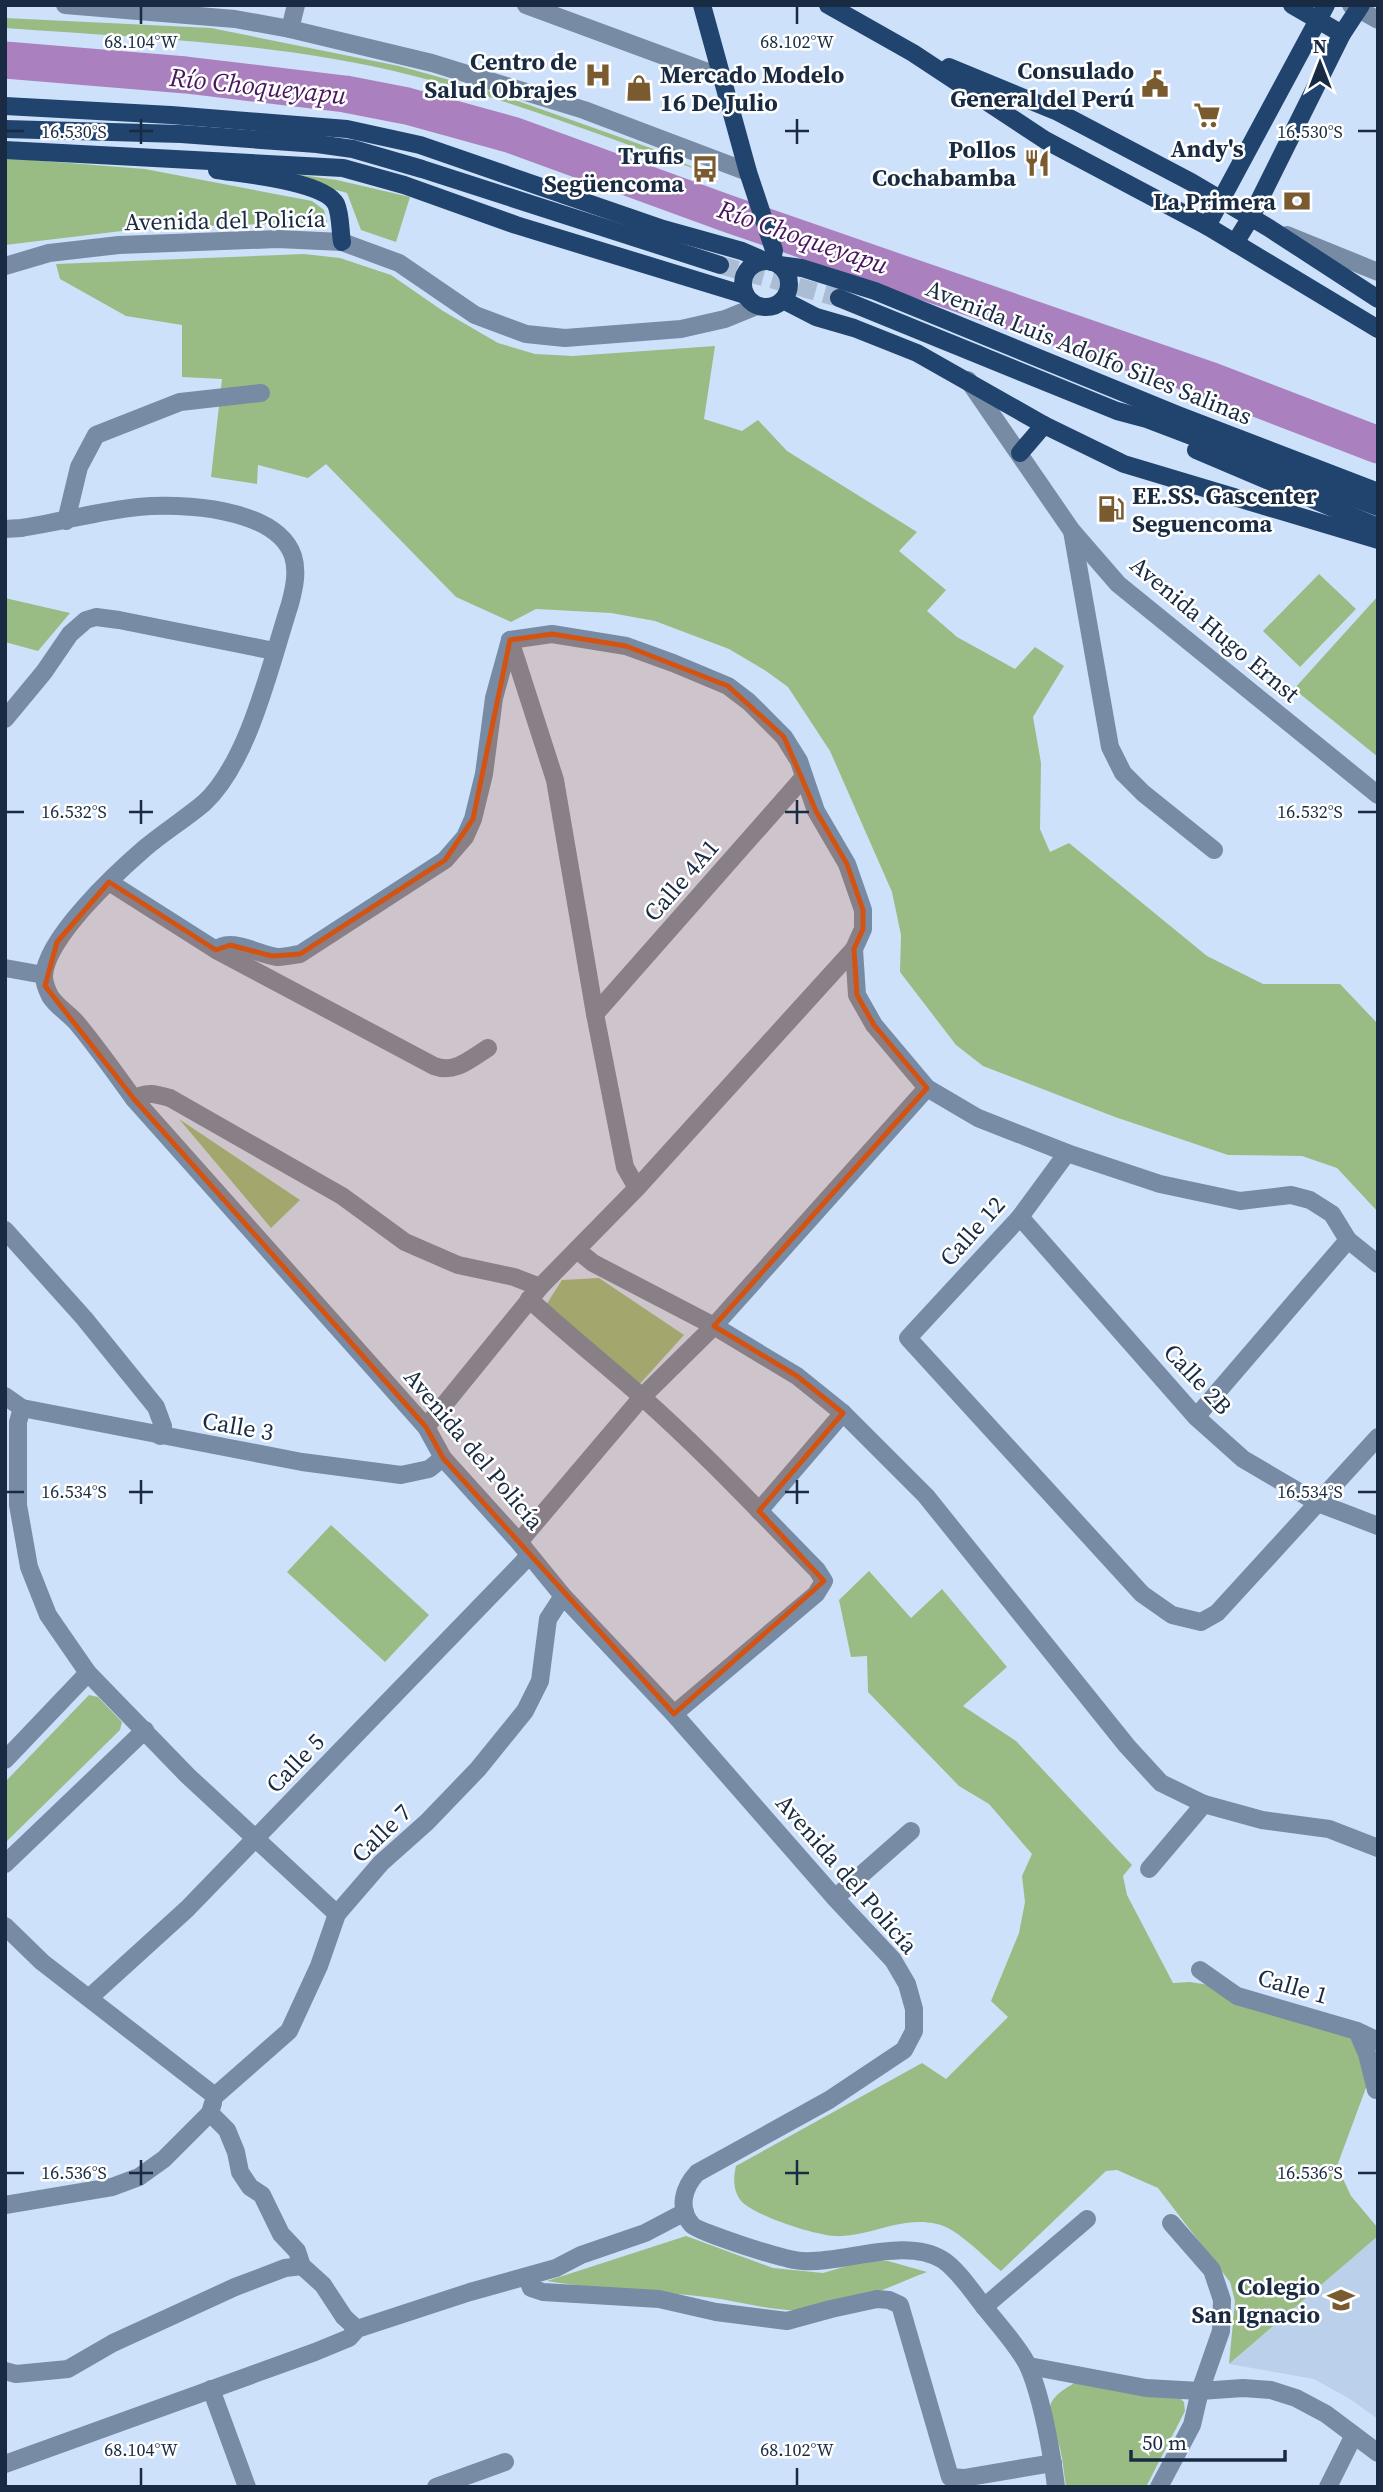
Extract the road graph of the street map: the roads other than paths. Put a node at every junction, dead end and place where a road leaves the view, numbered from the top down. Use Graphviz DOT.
graph roads {
  1 [pos="65,5"];
  2 [pos="296,5"];
  3 [pos="526,5"];
  4 [pos="702,5"];
  5 [pos="828,5"];
  6 [pos="1292,5"];
  7 [pos="1357,7"];
  8 [pos="1322,13"];
  9 [pos="1378,20"];
  10 [pos="290,29"];
  11 [pos="1342,34"];
  12 [pos="913,53"];
  13 [pos="721,77"];
  14 [pos="5,106"];
  15 [pos="5,111"];
  16 [pos="5,129"];
  17 [pos="181,135"];
  18 [pos="5,150"];
  19 [pos="158,160"];
  20 [pos="748,172"];
  21 [pos="1222,200"];
  22 [pos="1251,217"];
  23 [pos="1207,226"];
  24 [pos="1269,228"];
  25 [pos="342,242"];
  26 [pos="1235,243"];
  27 [pos="772,260"];
  28 [pos="720,265"];
  29 [pos="5,266"];
  30 [pos="1378,272"];
  31 [pos="839,298"];
  32 [pos="1378,299"];
  33 [pos="783,300"];
  34 [pos="751,301"];
  35 [pos="1378,329"];
  36 [pos="968,380"];
  37 [pos="261,393"];
  38 [pos="1117,411"];
  39 [pos="1044,425"];
  40 [pos="1020,453"];
  41 [pos="1378,492"];
  42 [pos="1378,507"];
  43 [pos="66,521"];
  44 [pos="1378,527"];
  45 [pos="5,529"];
  46 [pos="1072,531"];
  47 [pos="1378,540"];
  48 [pos="510,640"];
  49 [pos="274,651"];
  50 [pos="5,719"];
  51 [pos="803,778"];
  52 [pos="1378,795"];
  53 [pos="1214,850"];
  54 [pos="109,882"];
  55 [pos="854,949"];
  56 [pos="216,950"];
  57 [pos="5,968"];
  58 [pos="44,975"];
  59 [pos="595,1014"];
  60 [pos="488,1048"];
  61 [pos="927,1088"];
  62 [pos="134,1099"];
  63 [pos="1067,1153"];
  64 [pos="637,1188"];
  65 [pos="1020,1217"];
  66 [pos="5,1230"];
  67 [pos="1349,1240"];
  68 [pos="577,1250"];
  69 [pos="1378,1264"];
  70 [pos="534,1293"];
  71 [pos="715,1325"];
  72 [pos="5,1396"];
  73 [pos="642,1397"];
  74 [pos="22,1408"];
  75 [pos="843,1413"];
  76 [pos="1196,1417"];
  77 [pos="426,1427"];
  78 [pos="160,1436"];
  79 [pos="1378,1437"];
  80 [pos="443,1458"];
  81 [pos="1318,1503"];
  82 [pos="759,1511"];
  83 [pos="1378,1526"];
  84 [pos="524,1549"];
  85 [pos="563,1596"];
  86 [pos="88,1672"];
  87 [pos="674,1714"];
  88 [pos="145,1730"];
  89 [pos="5,1760"];
  90 [pos="1204,1804"];
  91 [pos="911,1831"];
  92 [pos="255,1839"];
  93 [pos="1378,1848"];
  94 [pos="5,1864"];
  95 [pos="1149,1870"];
  96 [pos="835,1898"];
  97 [pos="337,1914"];
  98 [pos="5,1926"];
  99 [pos="1200,1969"];
  100 [pos="89,1998"];
  101 [pos="1357,2031"];
  102 [pos="1378,2040"];
  103 [pos="1378,2088"];
  104 [pos="213,2105"];
  105 [pos="5,2205"];
  106 [pos="685,2212"];
  107 [pos="1087,2219"];
  108 [pos="1171,2223"];
  109 [pos="299,2258"];
  110 [pos="527,2277"];
  111 [pos="984,2307"];
  112 [pos="358,2329"];
  113 [pos="1029,2366"];
  114 [pos="5,2371"];
  115 [pos="211,2389"];
  116 [pos="1199,2391"];
  117 [pos="1354,2435"];
  118 [pos="1378,2453"];
  119 [pos="505,2462"];
  120 [pos="1053,2463"];
  121 [pos="5,2464"];
  122 [pos="247,2487"];
  123 [pos="436,2487"];
  124 [pos="1056,2487"];
  125 [pos="1158,2487"];
  126 [pos="1328,2487"];
  1 -- 10 [label="street"];
  2 -- 10 [label="street"];
  3 -- 13 [label="street"];
  4 -- 13 [label="main road"];
  5 -- 12 [label="main road"];
  6 -- 8 [label="main road"];
  7 -- 9 [label="street"];
  7 -- 11 [label="main road"];
  8 -- 11 [label="main road"];
  8 -- 21 [label="main road"];
  10 -- 20 [label="street"];
  11 -- 22 [label="main road"];
  12 -- 21 [label="main road"];
  12 -- 23 [label="main road"];
  13 -- 20 [label="main road"];
  14 -- 27 [label="main road, Avenida Luis Adolfo Siles Salinas"];
  15 -- 17 [label="main road"];
  16 -- 17 [label="main road"];
  17 -- 28 [label="main road"];
  18 -- 19 [label="main road"];
  19 -- 25 [label="main road"];
  19 -- 34 [label="main road"];
  20 -- 27 [label="main road"];
  21 -- 22 [label="main road"];
  21 -- 23 [label="main road"];
  22 -- 24 [label="main road"];
  22 -- 26 [label="main road"];
  23 -- 26 [label="main road"];
  24 -- 30 [label="street"];
  24 -- 32 [label="main road"];
  25 -- 29 [label="street, Avenida del Policía"];
  25 -- 34 [label="street, Avenida del Policía"];
  26 -- 35 [label="main road"];
  27 -- 33 [label="main road"];
  27 -- 34 [label="main road"];
  27 -- 41 [label="main road, Avenida Luis Adolfo Siles Salinas"];
  31 -- 38 [label="main road"];
  33 -- 34 [label="main road"];
  33 -- 36 [label="main road"];
  36 -- 39 [label="main road"];
  36 -- 40 [label="street, Avenida Hugo Ernst"];
  37 -- 43 [label="street"];
  38 -- 42 [label="main road"];
  38 -- 44 [label="main road"];
  39 -- 40 [label="main road"];
  39 -- 47 [label="main road"];
  40 -- 46 [label="street, Avenida Hugo Ernst"];
  43 -- 45 [label="street"];
  43 -- 49 [label="street"];
  46 -- 52 [label="street, Avenida Hugo Ernst"];
  46 -- 53 [label="street"];
  48 -- 51 [label="street"];
  48 -- 56 [label="street"];
  48 -- 59 [label="street"];
  49 -- 50 [label="street"];
  49 -- 54 [label="street"];
  51 -- 55 [label="street"];
  51 -- 59 [label="street, Calle 4A1"];
  54 -- 56 [label="street"];
  54 -- 58 [label="street"];
  55 -- 61 [label="street"];
  55 -- 64 [label="street"];
  56 -- 60 [label="street"];
  57 -- 58 [label="street"];
  58 -- 62 [label="street, Avenida del Policía"];
  59 -- 64 [label="street"];
  61 -- 63 [label="street"];
  61 -- 71 [label="street, Calle 5"];
  62 -- 70 [label="street"];
  62 -- 77 [label="street, Avenida del Policía"];
  63 -- 65 [label="street, Calle 12"];
  63 -- 67 [label="street"];
  64 -- 68 [label="street"];
  65 -- 76 [label="street, Calle 2B"];
  65 -- 81 [label="street, Calle 12"];
  66 -- 78 [label="street"];
  67 -- 69 [label="street"];
  67 -- 76 [label="street"];
  68 -- 70 [label="street"];
  68 -- 71 [label="street"];
  70 -- 73 [label="street"];
  70 -- 77 [label="street"];
  71 -- 73 [label="street, Calle 5"];
  71 -- 75 [label="street"];
  72 -- 74 [label="street"];
  73 -- 82 [label="street"];
  73 -- 84 [label="street, Calle 5"];
  74 -- 78 [label="street, Calle 3"];
  74 -- 86 [label="street"];
  75 -- 82 [label="street"];
  75 -- 90 [label="street"];
  76 -- 81 [label="street, Calle 2B"];
  77 -- 80 [label="street, Avenida del Policía"];
  78 -- 80 [label="street, Calle 3"];
  79 -- 81 [label="street"];
  80 -- 84 [label="street, Avenida del Policía"];
  81 -- 83 [label="street, Calle 2B"];
  82 -- 87 [label="street"];
  84 -- 85 [label="street, Avenida del Policía"];
  84 -- 92 [label="street, Calle 5"];
  85 -- 87 [label="street, Avenida del Policía"];
  85 -- 97 [label="street, Calle 7"];
  86 -- 88 [label="street"];
  86 -- 89 [label="street"];
  87 -- 96 [label="street, Avenida del Policía"];
  88 -- 92 [label="street"];
  88 -- 94 [label="street"];
  90 -- 93 [label="street"];
  90 -- 95 [label="street"];
  91 -- 96 [label="street"];
  92 -- 97 [label="street"];
  92 -- 100 [label="street, Calle 5"];
  96 -- 106 [label="street, Avenida del Policía"];
  97 -- 104 [label="street, Calle 7"];
  98 -- 100 [label="street"];
  99 -- 101 [label="street, Calle 1"];
  100 -- 104 [label="street"];
  101 -- 102 [label="street, Calle 1"];
  101 -- 103 [label="street"];
  104 -- 105 [label="street, Calle 7"];
  104 -- 109 [label="street"];
  106 -- 110 [label="street"];
  106 -- 111 [label="street"];
  107 -- 111 [label="street"];
  108 -- 116 [label="street"];
  109 -- 112 [label="street"];
  109 -- 114 [label="street"];
  110 -- 112 [label="street"];
  110 -- 120 [label="street"];
  111 -- 113 [label="street"];
  112 -- 115 [label="street"];
  113 -- 116 [label="street"];
  113 -- 120 [label="street"];
  115 -- 121 [label="street"];
  115 -- 122 [label="street"];
  116 -- 117 [label="street"];
  116 -- 125 [label="street"];
  117 -- 118 [label="street"];
  117 -- 126 [label="street"];
  119 -- 123 [label="street"];
  120 -- 124 [label="street"];
}
